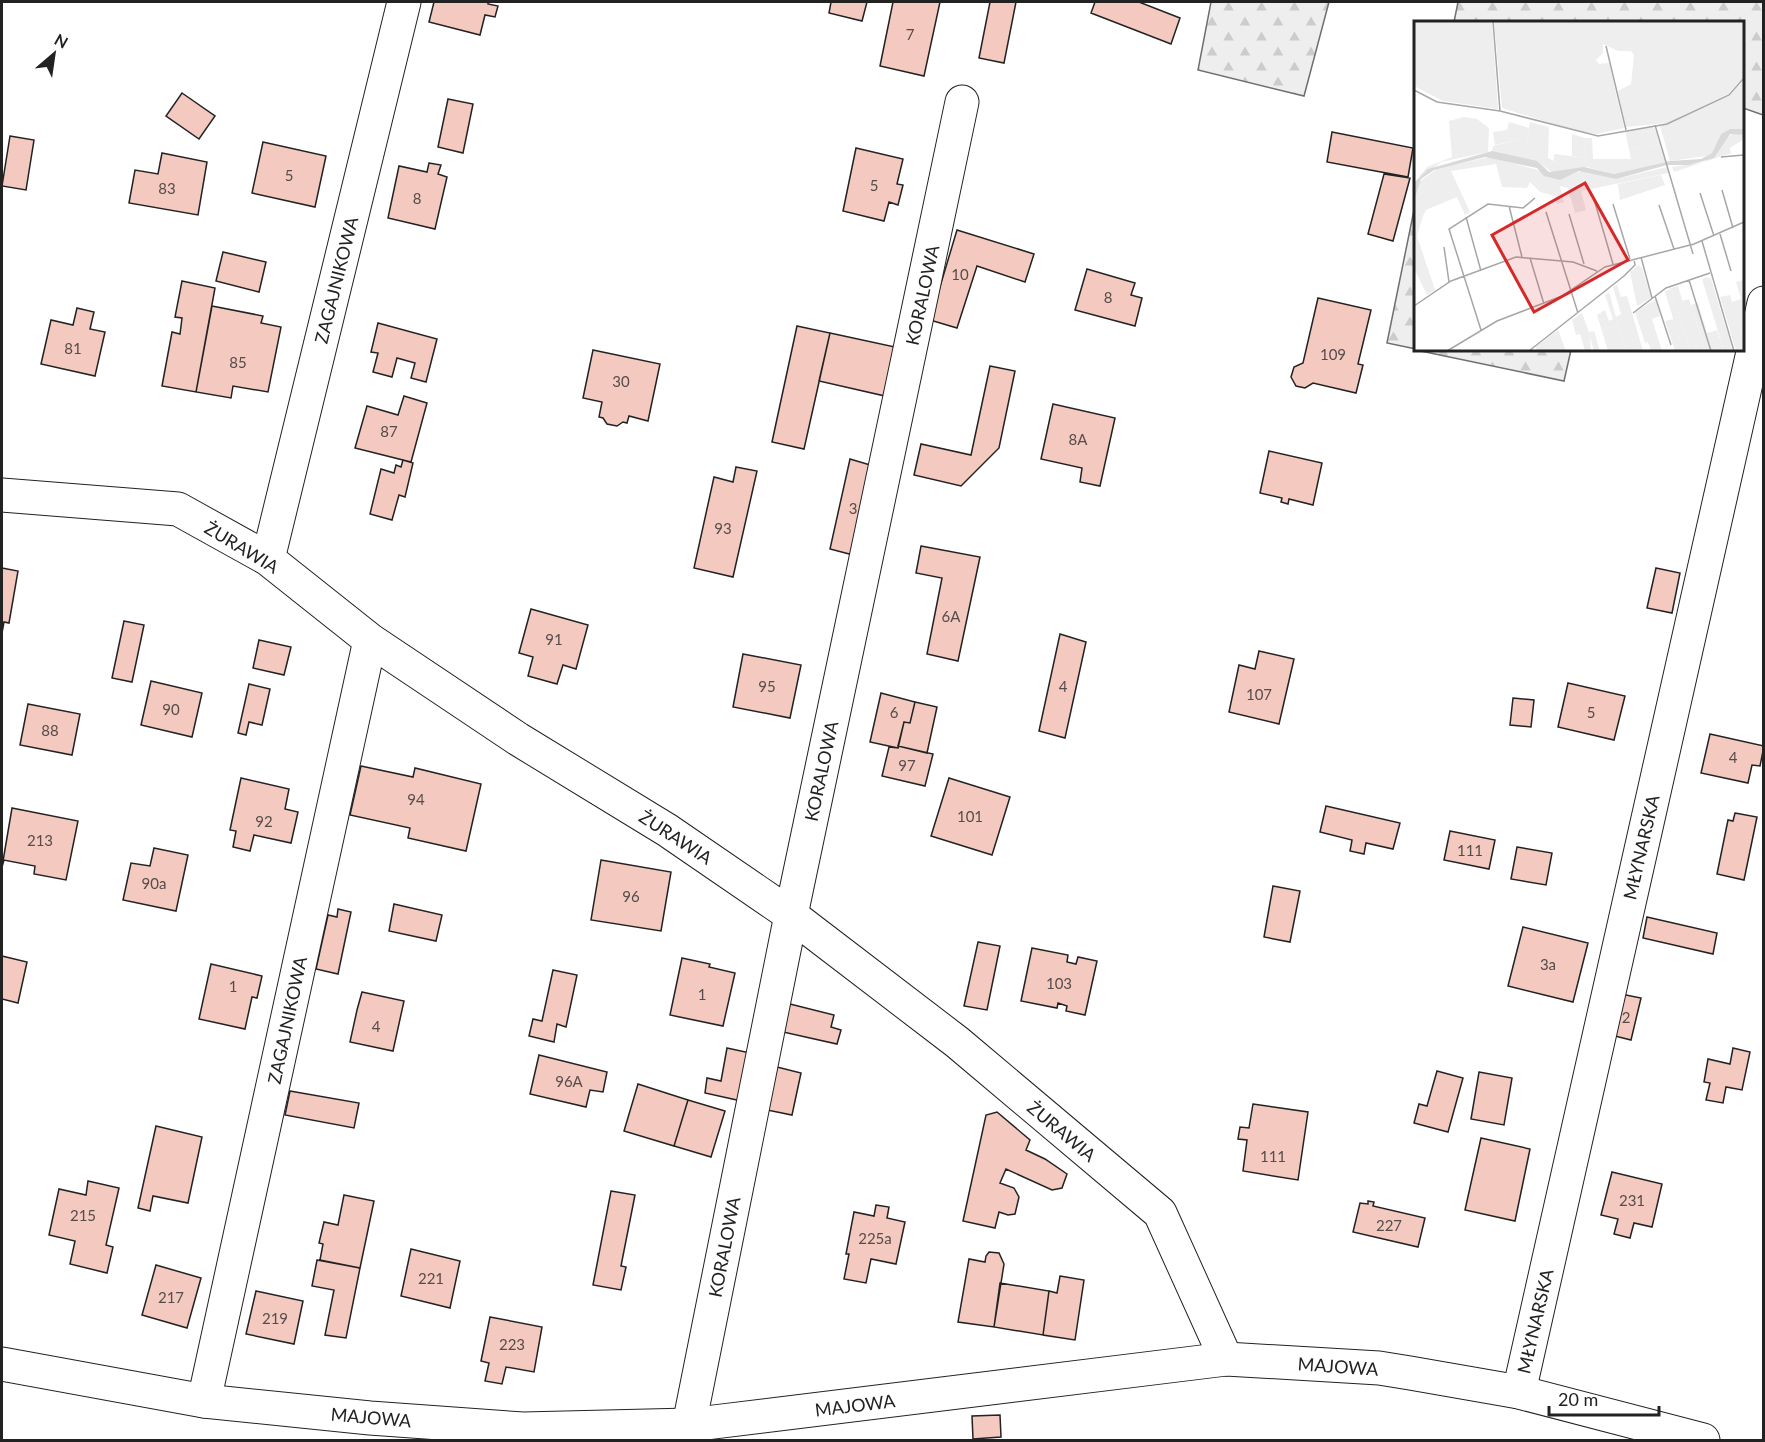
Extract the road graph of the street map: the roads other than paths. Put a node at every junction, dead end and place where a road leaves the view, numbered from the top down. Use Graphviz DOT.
graph roads {
  1 [pos="404,2"];
  2 [pos="962,102"];
  3 [pos="1764,303"];
  4 [pos="2,495"];
  5 [pos="268,559"];
  6 [pos="370,640"];
  7 [pos="791,915"];
  8 [pos="1226,1359"];
  9 [pos="2,1364"];
  10 [pos="1519,1392"];
  11 [pos="204,1401"];
  12 [pos="687,1433"];
  13 [pos="1703,1440"];
  1 -- 5 [label="street, ZAGAJNIKOWA"];
  2 -- 7 [label="street, KORALOWA"];
  3 -- 10 [label="street, MŁYNARSKA"];
  4 -- 5 [label="street, ŻURAWIA"];
  5 -- 6 [label="street, ŻURAWIA"];
  6 -- 7 [label="street, ŻURAWIA"];
  6 -- 11 [label="street, ZAGAJNIKOWA"];
  7 -- 8 [label="street, ŻURAWIA"];
  7 -- 12 [label="street, KORALOWA"];
  8 -- 10 [label="street, MAJOWA"];
  8 -- 12 [label="street, MAJOWA"];
  9 -- 11 [label="street, MAJOWA"];
  10 -- 13 [label="street, MAJOWA"];
  11 -- 12 [label="street, MAJOWA"];
}
